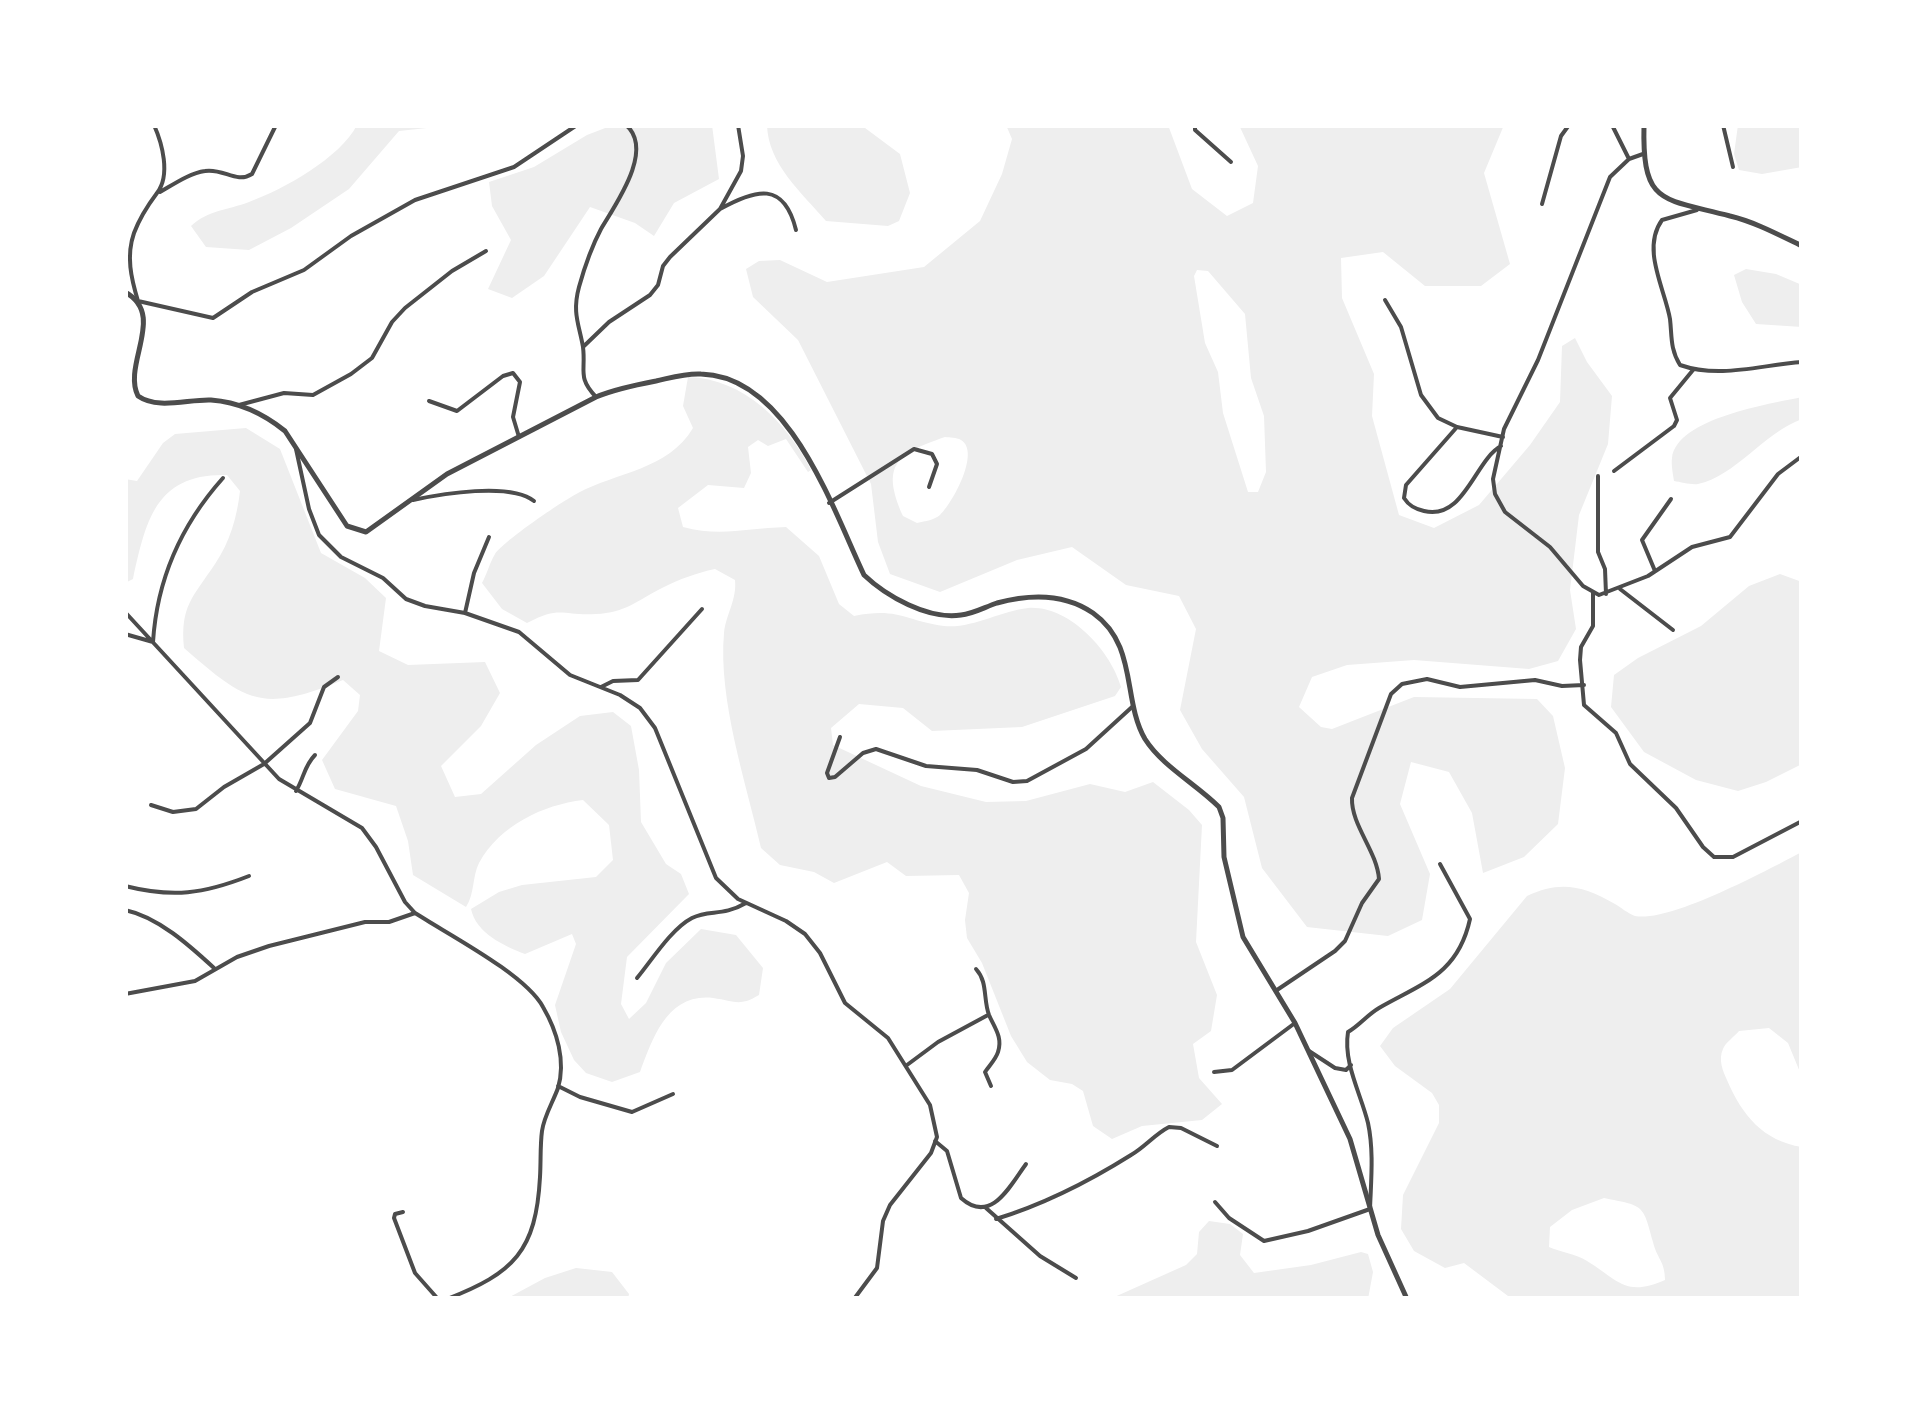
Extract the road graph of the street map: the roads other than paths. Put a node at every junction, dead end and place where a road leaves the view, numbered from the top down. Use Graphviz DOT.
graph roads {
  1 [pos="154,125"];
  2 [pos="276,125"];
  3 [pos="578,125"];
  4 [pos="626,125"];
  5 [pos="738,125"];
  6 [pos="1195,125"];
  7 [pos="1569,125"];
  8 [pos="1612,125"];
  9 [pos="1644,125"];
  10 [pos="1723,125"];
  11 [pos="1643,154"];
  12 [pos="1628,159"];
  13 [pos="1231,162"];
  14 [pos="1733,167"];
  15 [pos="157,194"];
  16 [pos="1542,204"];
  17 [pos="720,208"];
  18 [pos="1696,210"];
  19 [pos="796,230"];
  20 [pos="1802,246"];
  21 [pos="486,251"];
  22 [pos="125,292"];
  23 [pos="1384,300"];
  24 [pos="138,302"];
  25 [pos="583,347"];
  26 [pos="1802,362"];
  27 [pos="1694,370"];
  28 [pos="596,397"];
  29 [pos="429,401"];
  30 [pos="238,405"];
  31 [pos="1457,426"];
  32 [pos="519,437"];
  33 [pos="1503,438"];
  34 [pos="295,445"];
  35 [pos="1502,446"];
  36 [pos="1802,456"];
  37 [pos="1614,471"];
  38 [pos="1598,476"];
  39 [pos="222,478"];
  40 [pos="929,487"];
  41 [pos="1671,499"];
  42 [pos="413,500"];
  43 [pos="534,501"];
  44 [pos="830,503"];
  45 [pos="489,537"];
  46 [pos="1656,571"];
  47 [pos="1620,589"];
  48 [pos="1593,593"];
  49 [pos="1606,594"];
  50 [pos="702,609"];
  51 [pos="125,612"];
  52 [pos="465,613"];
  53 [pos="1673,630"];
  54 [pos="125,634"];
  55 [pos="153,642"];
  56 [pos="338,677"];
  57 [pos="1584,685"];
  58 [pos="601,688"];
  59 [pos="1135,703"];
  60 [pos="840,737"];
  61 [pos="315,755"];
  62 [pos="264,764"];
  63 [pos="296,791"];
  64 [pos="150,805"];
  65 [pos="1802,821"];
  66 [pos="1440,864"];
  67 [pos="249,876"];
  68 [pos="125,886"];
  69 [pos="746,903"];
  70 [pos="125,910"];
  71 [pos="415,913"];
  72 [pos="214,968"];
  73 [pos="976,969"];
  74 [pos="637,978"];
  75 [pos="1276,990"];
  76 [pos="125,994"];
  77 [pos="989,1015"];
  78 [pos="1295,1023"];
  79 [pos="1309,1050"];
  80 [pos="907,1065"];
  81 [pos="1351,1065"];
  82 [pos="1214,1072"];
  83 [pos="558,1086"];
  84 [pos="991,1086"];
  85 [pos="672,1094"];
  86 [pos="936,1141"];
  87 [pos="1218,1146"];
  88 [pos="1026,1164"];
  89 [pos="1215,1202"];
  90 [pos="986,1208"];
  91 [pos="1370,1210"];
  92 [pos="403,1212"];
  93 [pos="996,1219"];
  94 [pos="1076,1278"];
  95 [pos="438,1299"];
  96 [pos="447,1299"];
  97 [pos="854,1299"];
  98 [pos="1407,1299"];
  1 -- 15 [label="street"];
  2 -- 15 [label="street"];
  3 -- 24 [label="street"];
  4 -- 25 [label="street"];
  5 -- 17 [label="street"];
  6 -- 13 [label="street"];
  7 -- 16 [label="street"];
  8 -- 12 [label="street"];
  9 -- 11 [label="street"];
  10 -- 14 [label="street"];
  11 -- 12 [label="street"];
  11 -- 18 [label="street"];
  12 -- 33 [label="street"];
  15 -- 24 [label="street"];
  17 -- 19 [label="street"];
  17 -- 25 [label="street"];
  18 -- 20 [label="street"];
  18 -- 27 [label="street"];
  21 -- 30 [label="street"];
  22 -- 24 [label="street"];
  23 -- 31 [label="street"];
  24 -- 30 [label="street"];
  25 -- 28 [label="street"];
  26 -- 27 [label="street"];
  27 -- 37 [label="street"];
  28 -- 32 [label="street"];
  28 -- 44 [label="street"];
  29 -- 32 [label="street"];
  30 -- 34 [label="street"];
  31 -- 33 [label="street"];
  31 -- 35 [label="street"];
  32 -- 42 [label="street"];
  33 -- 35 [label="street"];
  34 -- 42 [label="street"];
  34 -- 52 [label="street"];
  35 -- 48 [label="street"];
  36 -- 46 [label="street"];
  38 -- 49 [label="street"];
  39 -- 55 [label="street"];
  40 -- 44 [label="street"];
  41 -- 46 [label="street"];
  42 -- 43 [label="street"];
  44 -- 59 [label="street"];
  45 -- 52 [label="street"];
  46 -- 47 [label="street"];
  47 -- 49 [label="street"];
  47 -- 53 [label="street"];
  48 -- 49 [label="street"];
  48 -- 57 [label="street"];
  50 -- 58 [label="street"];
  51 -- 55 [label="street"];
  52 -- 58 [label="street"];
  54 -- 55 [label="street"];
  55 -- 62 [label="street"];
  56 -- 62 [label="street"];
  57 -- 65 [label="street"];
  57 -- 75 [label="street"];
  58 -- 69 [label="street"];
  59 -- 60 [label="street"];
  59 -- 75 [label="street"];
  61 -- 63 [label="street"];
  62 -- 63 [label="street"];
  62 -- 64 [label="street"];
  63 -- 71 [label="street"];
  66 -- 81 [label="street"];
  67 -- 68 [label="street"];
  69 -- 74 [label="street"];
  69 -- 80 [label="street"];
  70 -- 72 [label="street"];
  71 -- 72 [label="street"];
  71 -- 83 [label="street"];
  72 -- 76 [label="street"];
  73 -- 77 [label="street"];
  75 -- 78 [label="street"];
  77 -- 80 [label="street"];
  77 -- 84 [label="street"];
  78 -- 79 [label="street"];
  78 -- 82 [label="street"];
  79 -- 81 [label="street"];
  79 -- 91 [label="street"];
  80 -- 86 [label="street"];
  81 -- 91 [label="street"];
  83 -- 85 [label="street"];
  83 -- 96 [label="street"];
  86 -- 90 [label="street"];
  86 -- 97 [label="street"];
  87 -- 93 [label="street"];
  88 -- 90 [label="street"];
  89 -- 91 [label="street"];
  90 -- 93 [label="street"];
  91 -- 98 [label="street"];
  92 -- 95 [label="street"];
  93 -- 94 [label="street"];
}
